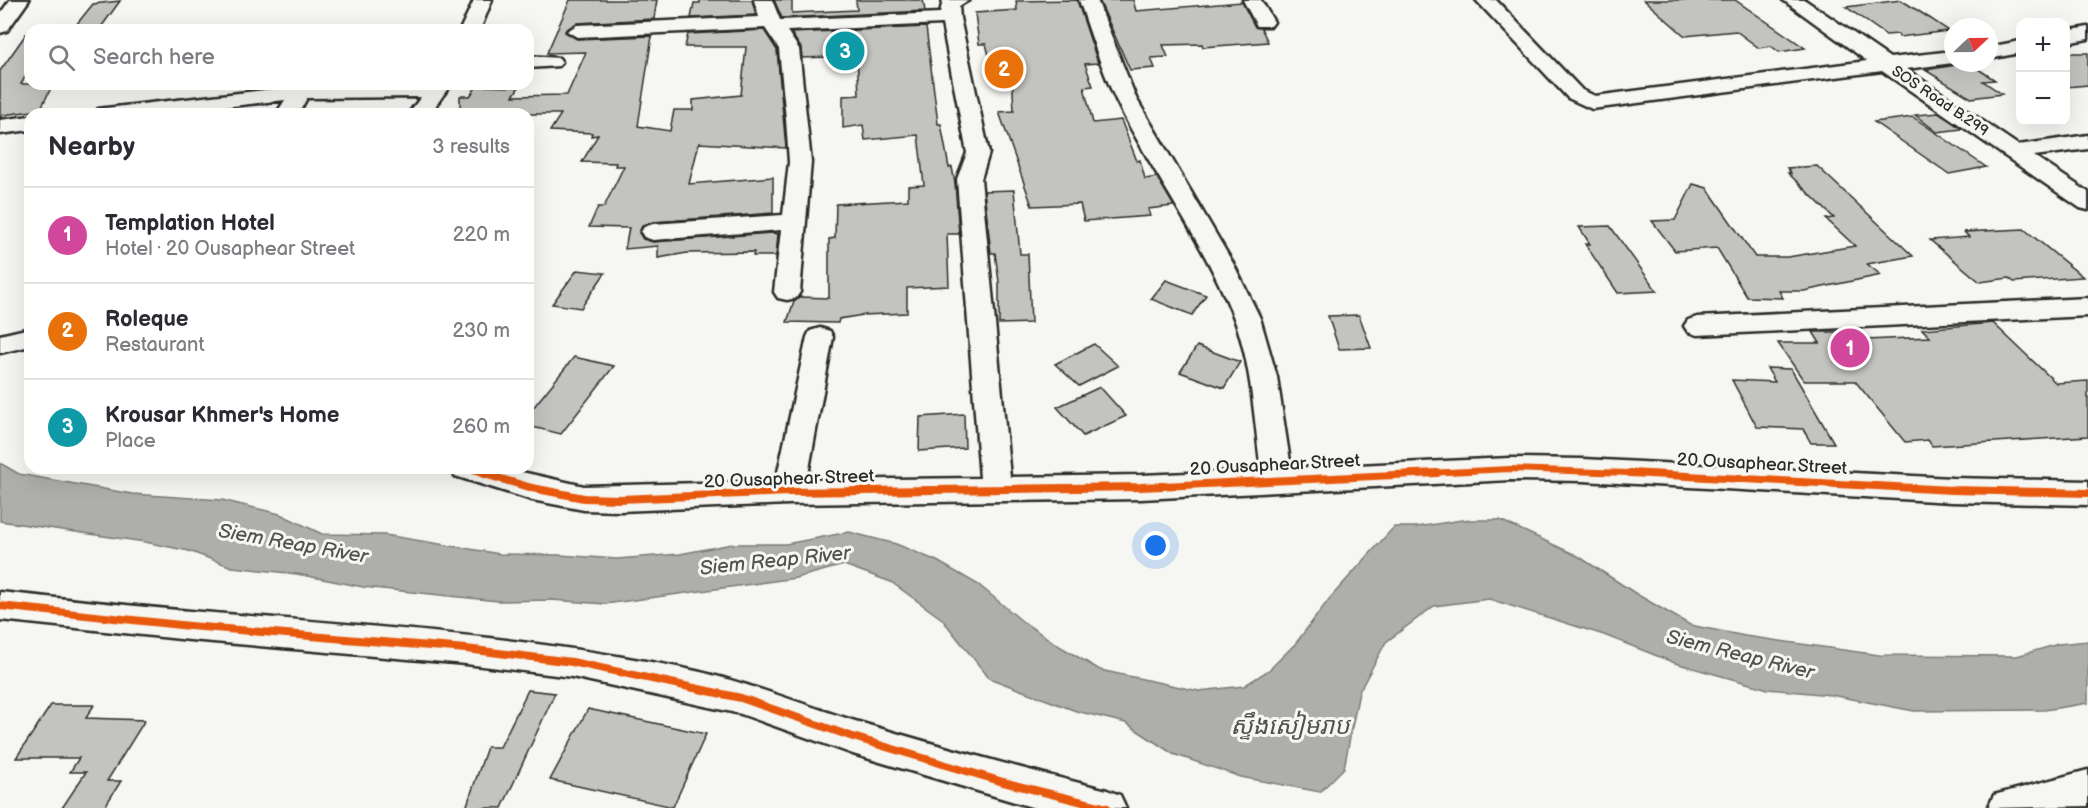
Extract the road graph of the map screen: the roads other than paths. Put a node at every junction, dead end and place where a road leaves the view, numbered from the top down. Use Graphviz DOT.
graph roads {
  1 [pos="20,0"];
  2 [pos="483,0"];
  3 [pos="763,0"];
  4 [pos="1088,0"];
  5 [pos="1252,0"];
  6 [pos="1485,0"];
  7 [pos="1792,0"];
  8 [pos="955,9"];
  9 [pos="1264,22"];
  10 [pos="473,24"];
  11 [pos="772,24"];
  12 [pos="0,27"];
  13 [pos="577,31"];
  14 [pos="2088,33"];
  15 [pos="2070,36"];
  16 [pos="2016,48"];
  17 [pos="1998,51"];
  18 [pos="1944,58"];
  19 [pos="534,62"];
  20 [pos="552,62"];
  21 [pos="1887,65"];
  22 [pos="356,90"];
  23 [pos="437,90"];
  24 [pos="300,92"];
  25 [pos="184,108"];
  26 [pos="291,108"];
  27 [pos="423,108"];
  28 [pos="24,124"];
  29 [pos="0,127"];
  30 [pos="2088,142"];
  31 [pos="2014,152"];
  32 [pos="2088,203"];
  33 [pos="794,222"];
  34 [pos="653,232"];
  35 [pos="787,292"];
  36 [pos="2088,307"];
  37 [pos="1697,326"];
  38 [pos="820,337"];
  39 [pos="24,338"];
  40 [pos="0,344"];
  41 [pos="486,474"];
  42 [pos="1278,480"];
  43 [pos="996,490"];
  44 [pos="789,492"];
  45 [pos="2088,493"];
  46 [pos="0,606"];
  47 [pos="2088,788"];
  48 [pos="1107,808"];
  49 [pos="2007,808"];
  1 -- 12 [label="street"];
  2 -- 10 [label="street"];
  3 -- 11 [label="street"];
  4 -- 42 [label="street"];
  5 -- 9 [label="street"];
  6 -- 21 [label="street"];
  7 -- 21 [label="street, SOS Road B.299"];
  8 -- 11 [label="street"];
  8 -- 43 [label="street"];
  11 -- 13 [label="street"];
  11 -- 33 [label="street"];
  14 -- 15 [label="street"];
  16 -- 17 [label="street"];
  18 -- 21 [label="street"];
  19 -- 20 [label="street"];
  21 -- 31 [label="street, SOS Road B.299"];
  22 -- 24 [label="street"];
  23 -- 27 [label="street"];
  24 -- 25 [label="street"];
  24 -- 26 [label="street"];
  28 -- 29 [label="street"];
  30 -- 31 [label="street"];
  31 -- 32 [label="street, SOS Road B.299"];
  33 -- 34 [label="street"];
  33 -- 35 [label="street"];
  36 -- 37 [label="street"];
  38 -- 44 [label="street"];
  39 -- 40 [label="street"];
  41 -- 44 [label="street, 20 Ousaphear Street"];
  42 -- 43 [label="street, 20 Ousaphear Street"];
  42 -- 45 [label="street, 20 Ousaphear Street"];
  43 -- 44 [label="street, 20 Ousaphear Street"];
  46 -- 48 [label="street"];
  47 -- 49 [label="street"];
}
